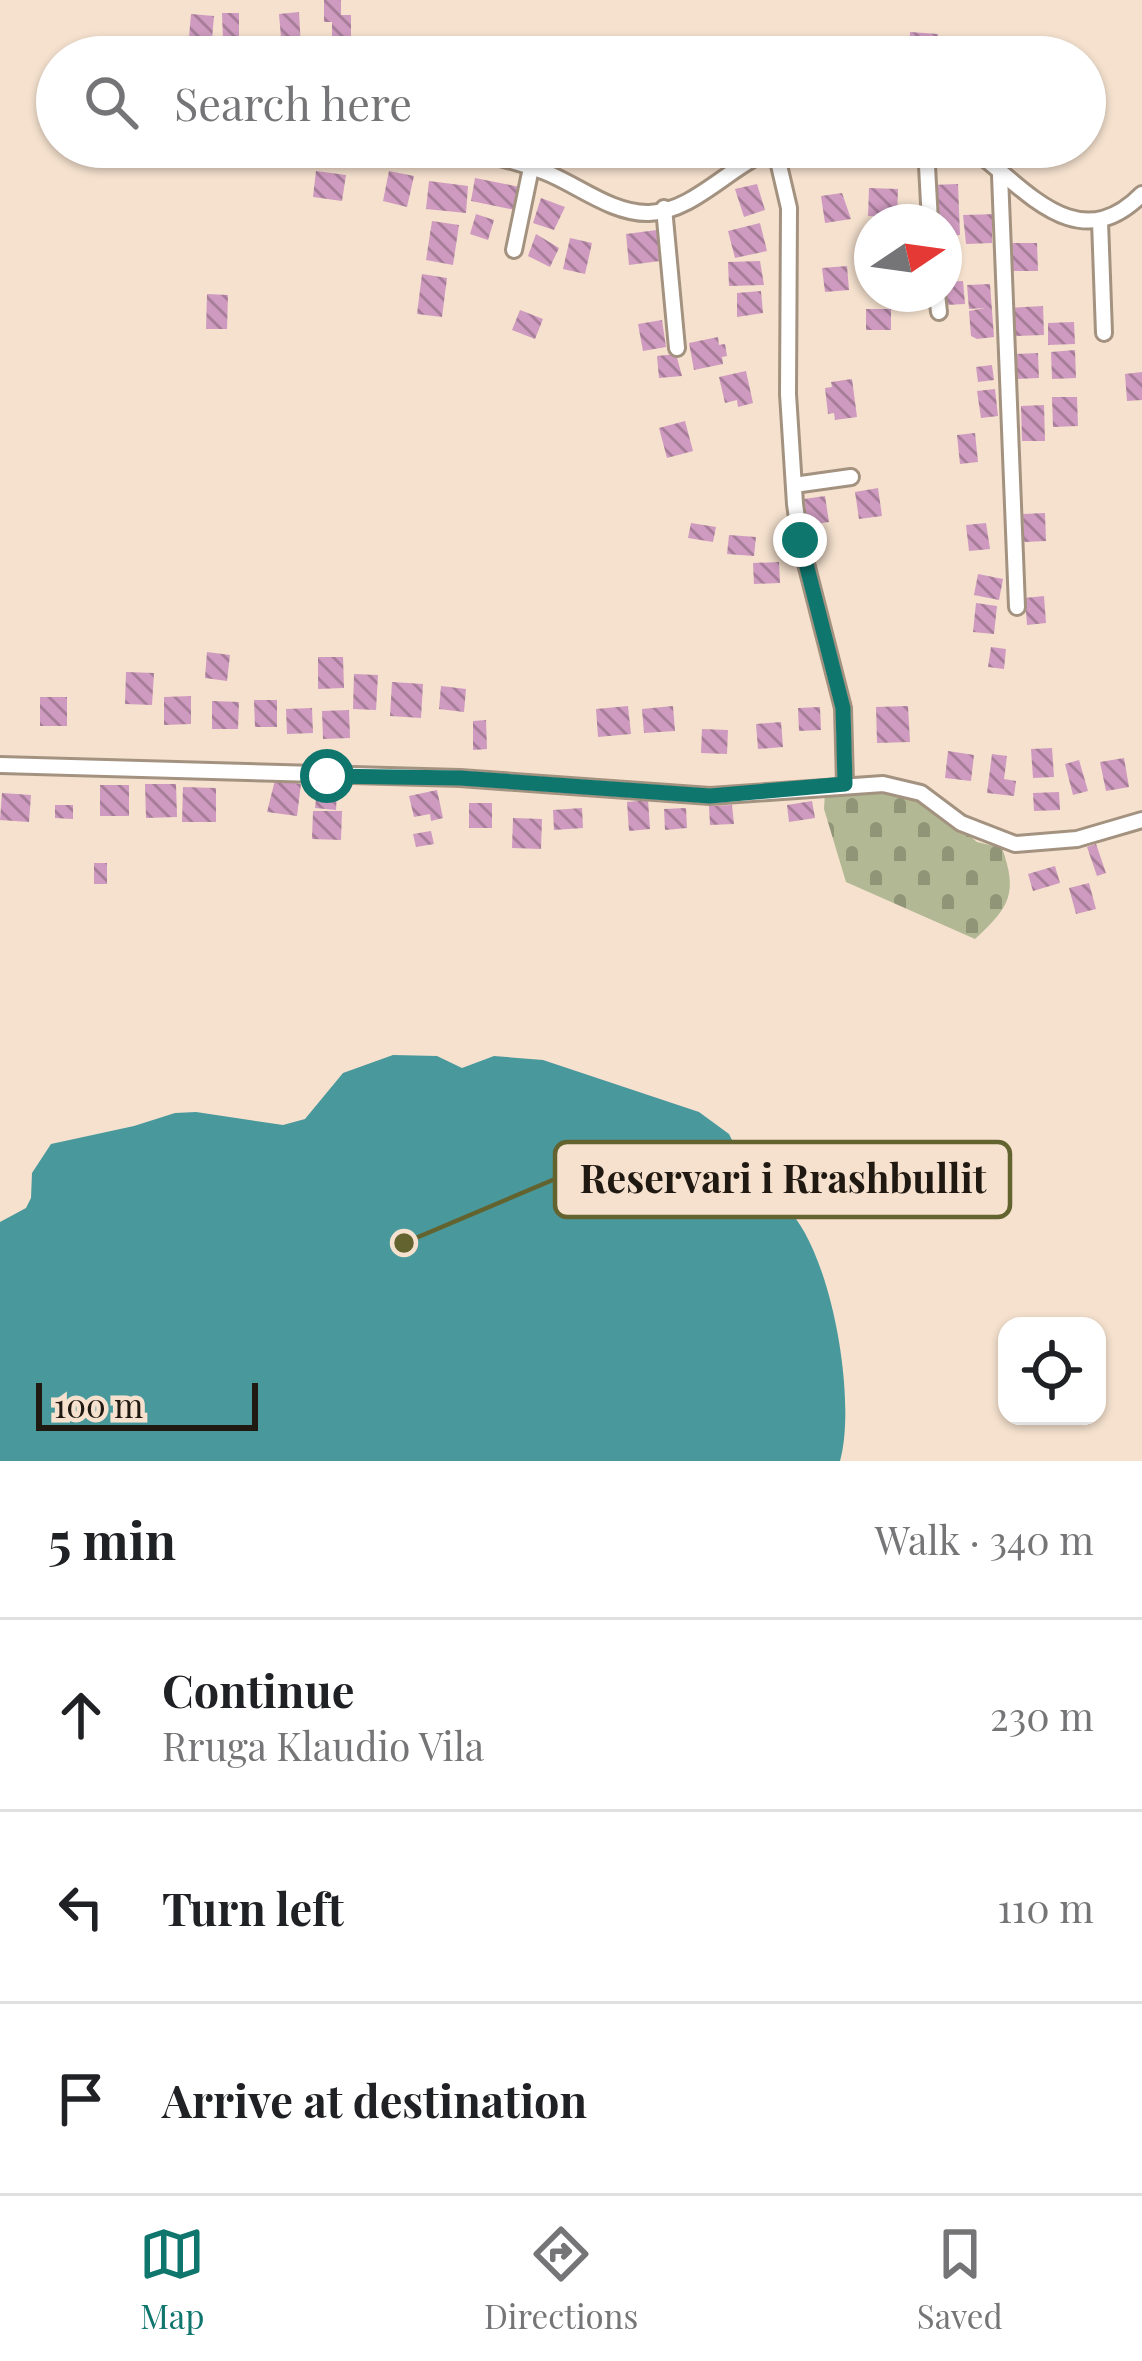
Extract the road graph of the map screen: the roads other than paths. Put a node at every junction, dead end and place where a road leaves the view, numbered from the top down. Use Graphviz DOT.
graph roads {
  1 [pos="531,168"];
  2 [pos="733,168"];
  3 [pos="782,168"];
  4 [pos="927,168"];
  5 [pos="992,168"];
  6 [pos="1000,175"];
  7 [pos="1142,194"];
  8 [pos="928,204"];
  9 [pos="664,208"];
  10 [pos="1100,221"];
  11 [pos="514,250"];
  12 [pos="1103,334"];
  13 [pos="677,348"];
  14 [pos="851,477"];
  15 [pos="794,485"];
  16 [pos="1017,607"];
  17 [pos="0,765"];
  18 [pos="845,784"];
  19 [pos="1142,820"];
  1 -- 9 [label="street"];
  1 -- 11 [label="street"];
  2 -- 9 [label="street"];
  3 -- 15 [label="street"];
  4 -- 8 [label="street"];
  5 -- 6 [label="street"];
  6 -- 10 [label="street"];
  6 -- 16 [label="street"];
  7 -- 10 [label="street"];
  9 -- 13 [label="street"];
  10 -- 12 [label="street"];
  14 -- 15 [label="street"];
  15 -- 18 [label="street"];
  17 -- 18 [label="street"];
  18 -- 19 [label="street"];
}
